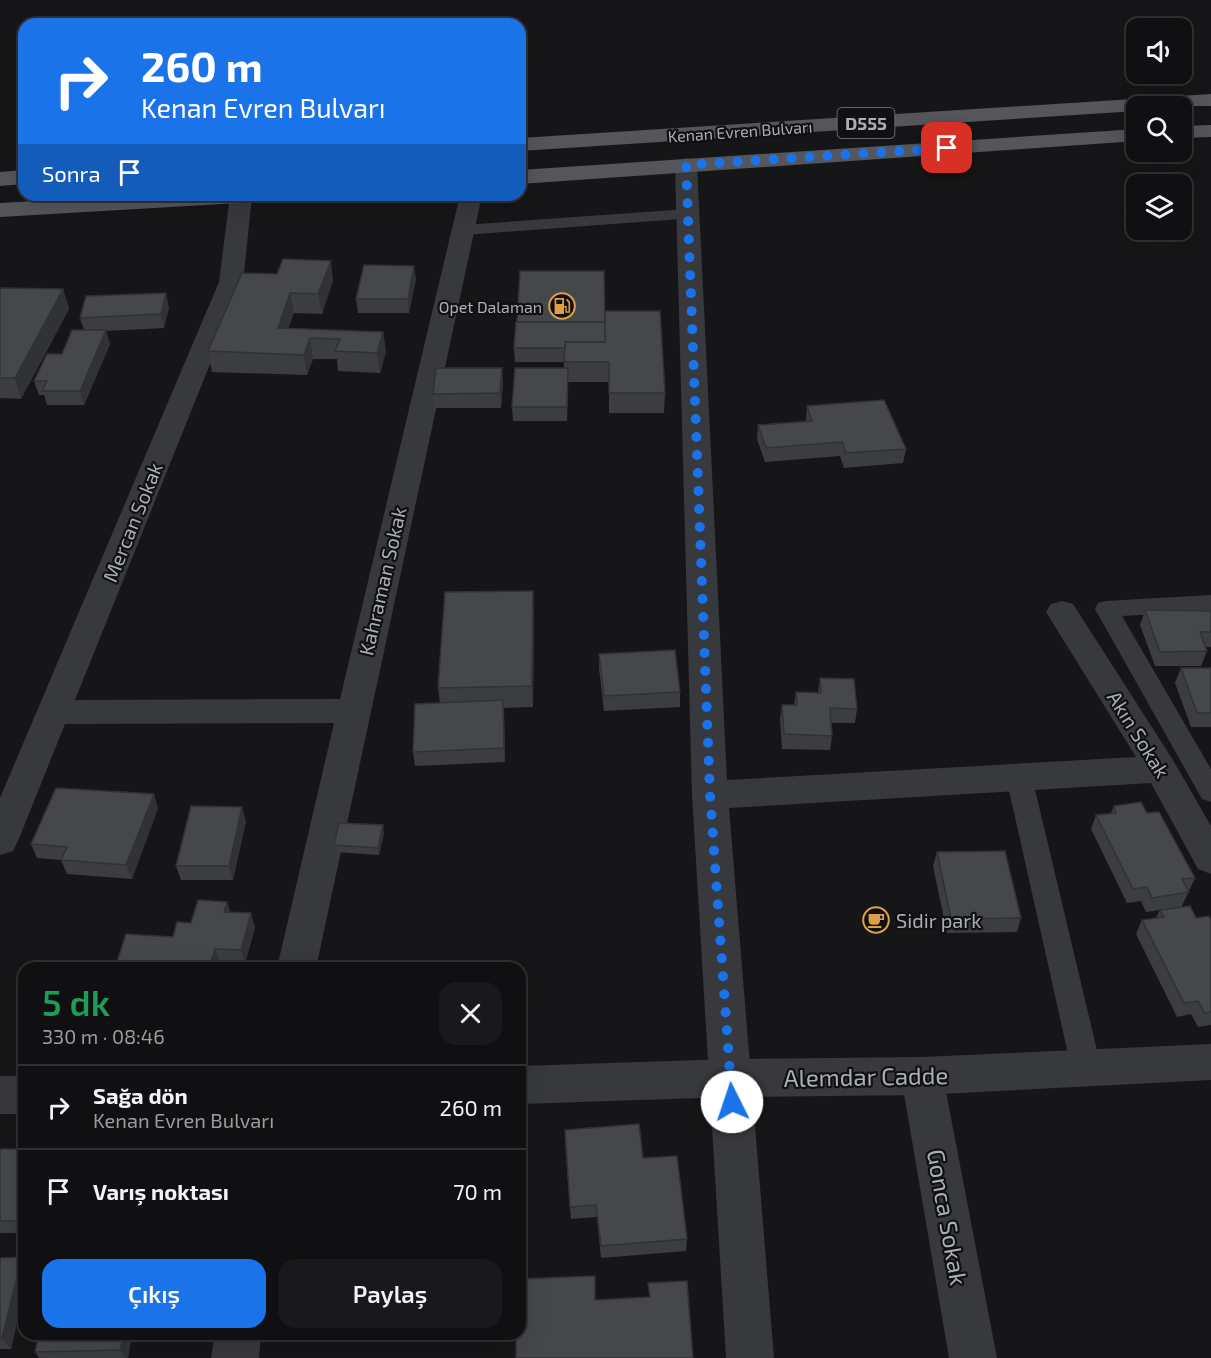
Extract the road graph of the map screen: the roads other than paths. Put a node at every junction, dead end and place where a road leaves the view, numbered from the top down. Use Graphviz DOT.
graph roads {
  1 [pos="1211,100"];
  2 [pos="1211,130"];
  3 [pos="1192,131"];
  4 [pos="1126,136"];
  5 [pos="526,145"];
  6 [pos="686,165"];
  7 [pos="526,177"];
  8 [pos="18,178"];
  9 [pos="0,179"];
  10 [pos="160,201"];
  11 [pos="248,201"];
  12 [pos="470,201"];
  13 [pos="0,210"];
  14 [pos="688,214"];
  15 [pos="463,230"];
  16 [pos="1211,603"];
  17 [pos="1062,612"];
  18 [pos="353,711"];
  19 [pos="53,712"];
  20 [pos="1196,765"];
  21 [pos="1161,769"];
  22 [pos="1018,777"];
  23 [pos="1211,792"];
  24 [pos="710,795"];
  25 [pos="0,841"];
  26 [pos="1211,859"];
  27 [pos="297,962"];
  28 [pos="1211,1062"];
  29 [pos="1086,1067"];
  30 [pos="922,1076"];
  31 [pos="730,1078"];
  32 [pos="526,1085"];
  33 [pos="0,1095"];
  34 [pos="18,1095"];
  35 [pos="237,1340"];
  36 [pos="235,1358"];
  37 [pos="750,1358"];
  38 [pos="974,1358"];
  1 -- 5 [label="main road, Kenan Evren Bulvarı / D555"];
  2 -- 3 [label="main road"];
  4 -- 6 [label="main road, Kenan Evren Bulvarı / D555"];
  6 -- 7 [label="main road, Kenan Evren Bulvarı / D555"];
  6 -- 14 [label="street"];
  8 -- 9 [label="main road"];
  10 -- 13 [label="main road"];
  11 -- 19 [label="street, Mercan Sokak"];
  12 -- 15 [label="street, Kahraman Sokak"];
  14 -- 15 [label="lane"];
  14 -- 24 [label="street"];
  15 -- 18 [label="street, Kahraman Sokak"];
  16 -- 20 [label="lane"];
  17 -- 21 [label="street, Akın Sokak"];
  18 -- 19 [label="street"];
  18 -- 27 [label="street, Kahraman Sokak"];
  19 -- 25 [label="street, Mercan Sokak"];
  20 -- 21 [label="lane"];
  20 -- 23 [label="lane"];
  21 -- 22 [label="street"];
  21 -- 26 [label="street, Akın Sokak"];
  22 -- 24 [label="street"];
  22 -- 29 [label="lane"];
  24 -- 31 [label="street"];
  28 -- 29 [label="street, Alemdar Cadde"];
  29 -- 30 [label="street, Alemdar Cadde"];
  30 -- 31 [label="street, Alemdar Cadde"];
  30 -- 38 [label="street, Gonca Sokak"];
  31 -- 32 [label="street, Alemdar Cadde"];
  31 -- 37 [label="street"];
  33 -- 34 [label="street"];
  35 -- 36 [label="street"];
}
